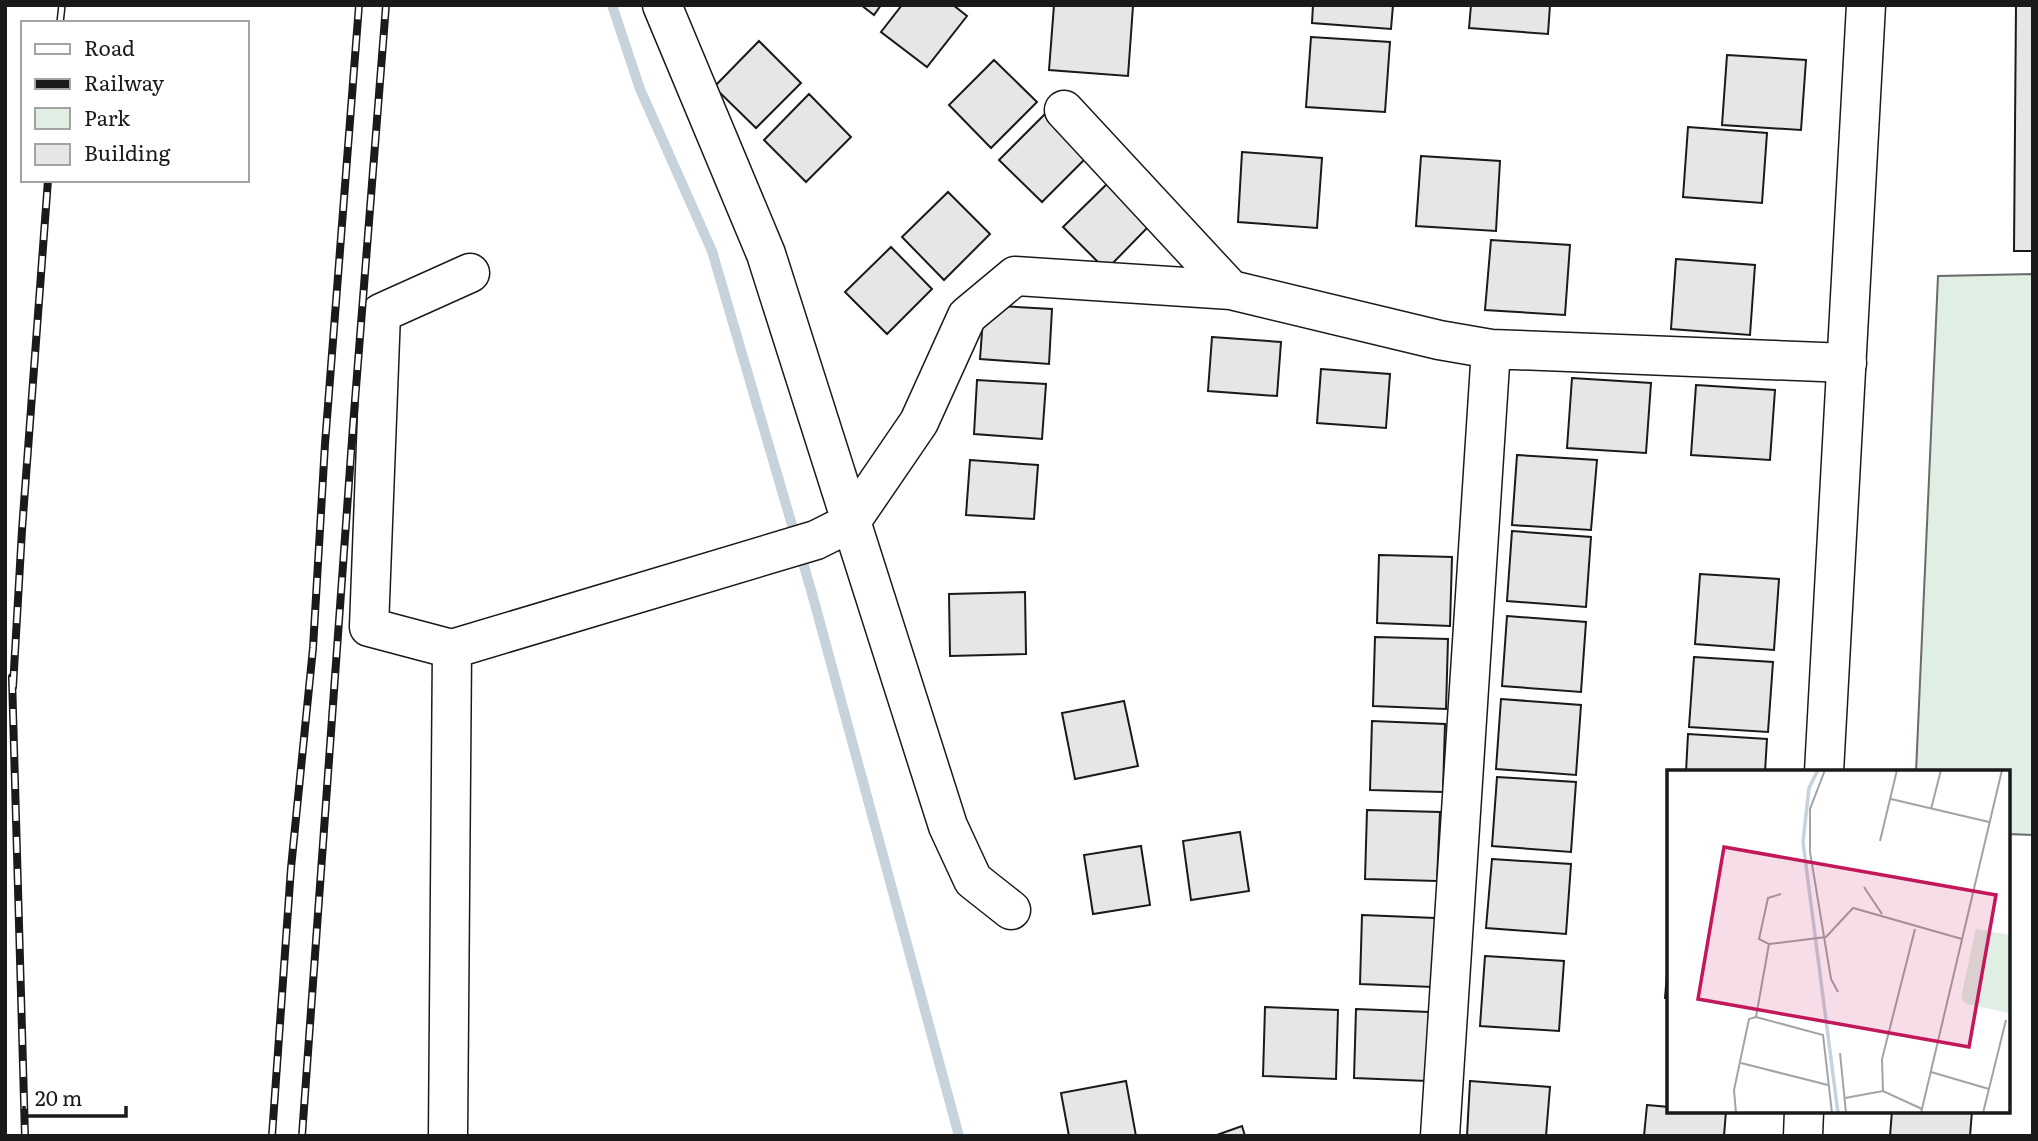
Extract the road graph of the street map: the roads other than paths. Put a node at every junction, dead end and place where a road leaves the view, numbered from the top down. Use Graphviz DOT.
graph roads {
  1 [pos="662,5"];
  2 [pos="1866,5"];
  3 [pos="1064,110"];
  4 [pos="470,272"];
  5 [pos="1231,290"];
  6 [pos="1491,349"];
  7 [pos="1847,363"];
  8 [pos="850,523"];
  9 [pos="452,649"];
  10 [pos="1824,770"];
  11 [pos="1011,910"];
  12 [pos="1804,1113"];
  13 [pos="448,1136"];
  14 [pos="1440,1136"];
  15 [pos="1803,1136"];
  1 -- 8 [label="street"];
  2 -- 7 [label="street"];
  3 -- 5 [label="street"];
  4 -- 9 [label="street"];
  5 -- 6 [label="street"];
  5 -- 8 [label="street"];
  6 -- 7 [label="street"];
  6 -- 14 [label="street"];
  7 -- 10 [label="street"];
  8 -- 9 [label="street"];
  8 -- 11 [label="street"];
  9 -- 13 [label="street"];
  12 -- 15 [label="street"];
}
